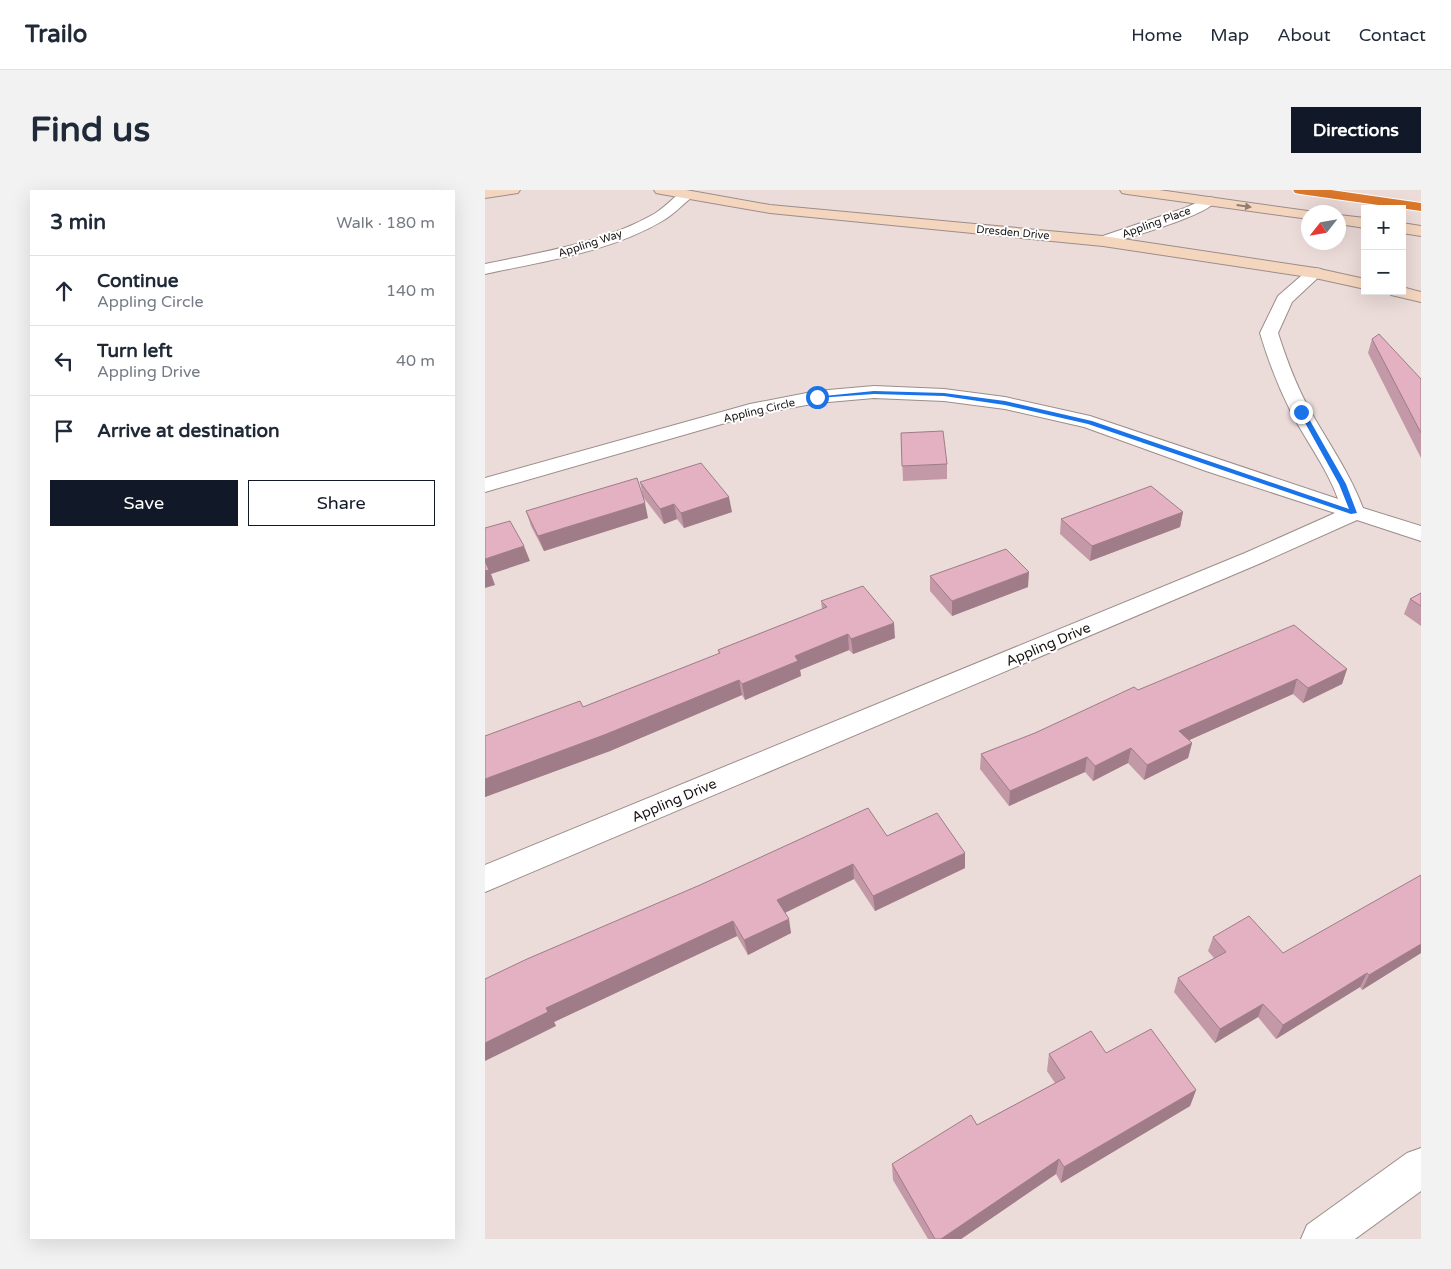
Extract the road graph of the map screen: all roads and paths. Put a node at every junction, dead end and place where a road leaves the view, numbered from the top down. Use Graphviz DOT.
graph roads {
  1 [pos="513,190"];
  2 [pos="661,190"];
  3 [pos="1127,190"];
  4 [pos="1299,190"];
  5 [pos="485,194"];
  6 [pos="686,195"];
  7 [pos="1209,201"];
  8 [pos="1421,206"];
  9 [pos="1301,214"];
  10 [pos="1346,221"];
  11 [pos="1361,223"];
  12 [pos="1406,229"];
  13 [pos="1421,231"];
  14 [pos="1103,241"];
  15 [pos="485,269"];
  16 [pos="1315,273"];
  17 [pos="1361,283"];
  18 [pos="1406,293"];
  19 [pos="1421,297"];
  20 [pos="485,485"];
  21 [pos="1354,513"];
  22 [pos="1421,534"];
  23 [pos="485,880"];
  24 [pos="1421,1167"];
  25 [pos="1321,1239"];
  1 -- 5 [label="street"];
  2 -- 6 [label="street, Dresden Drive"];
  3 -- 7 [label="street"];
  4 -- 8 [label="highway"];
  6 -- 14 [label="street, Dresden Drive"];
  6 -- 15 [label="street, Appling Way"];
  7 -- 9 [label="street, one-way"];
  7 -- 14 [label="street, Appling Place"];
  10 -- 11 [label="street"];
  12 -- 13 [label="street"];
  14 -- 16 [label="street, Dresden Drive"];
  16 -- 17 [label="street, Dresden Drive"];
  16 -- 21 [label="street"];
  18 -- 19 [label="street"];
  20 -- 21 [label="street, Appling Circle"];
  21 -- 22 [label="street, Appling Circle"];
  21 -- 23 [label="street, Appling Drive"];
  24 -- 25 [label="street"];
}
